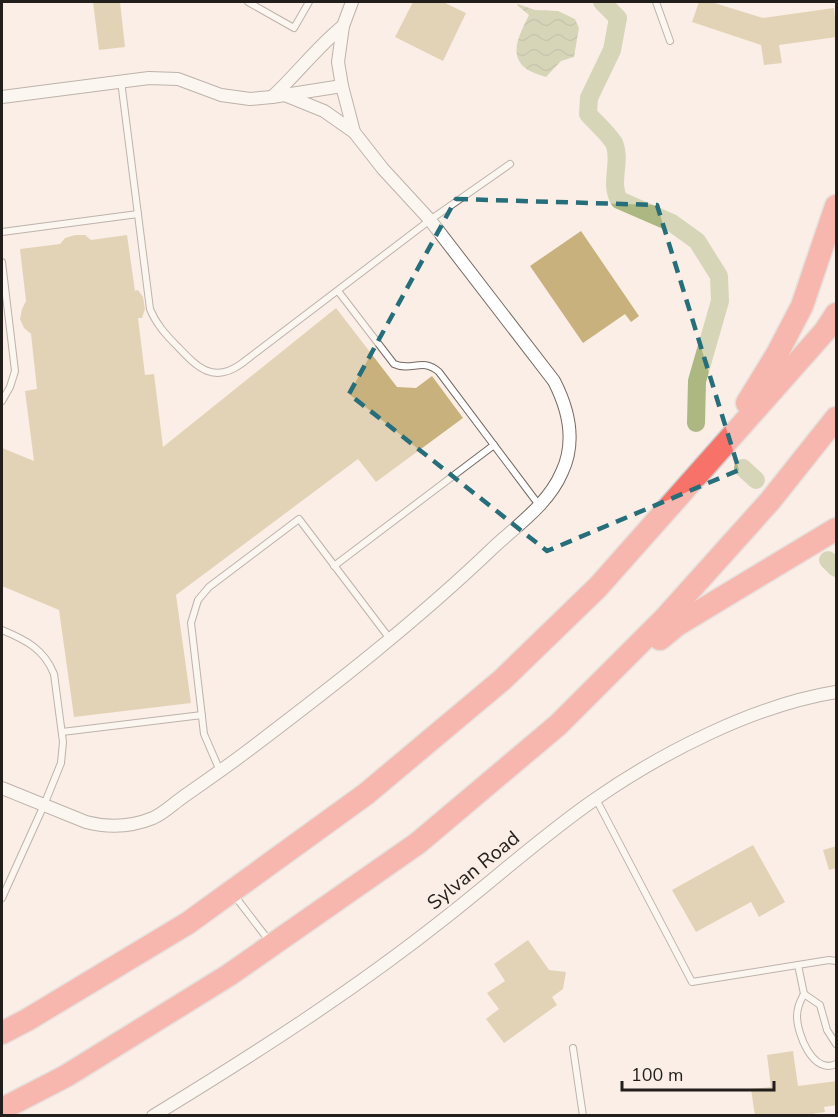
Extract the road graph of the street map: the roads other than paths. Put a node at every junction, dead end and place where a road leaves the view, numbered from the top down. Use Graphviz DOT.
graph roads {
  1 [pos="248,2"];
  2 [pos="309,2"];
  3 [pos="352,2"];
  4 [pos="657,2"];
  5 [pos="343,26"];
  6 [pos="670,41"];
  7 [pos="121,81"];
  8 [pos="342,86"];
  9 [pos="286,95"];
  10 [pos="2,97"];
  11 [pos="272,97"];
  12 [pos="354,132"];
  13 [pos="510,164"];
  14 [pos="837,206"];
  15 [pos="138,214"];
  16 [pos="430,220"];
  17 [pos="2,232"];
  18 [pos="2,262"];
  19 [pos="338,291"];
  20 [pos="837,314"];
  21 [pos="2,401"];
  22 [pos="837,418"];
  23 [pos="737,432"];
  24 [pos="494,445"];
  25 [pos="539,505"];
  26 [pos="837,529"];
  27 [pos="334,566"];
  28 [pos="2,630"];
  29 [pos="390,639"];
  30 [pos="837,692"];
  31 [pos="202,716"];
  32 [pos="558,725"];
  33 [pos="62,732"];
  34 [pos="220,771"];
  35 [pos="2,788"];
  36 [pos="596,799"];
  37 [pos="44,806"];
  38 [pos="231,892"];
  39 [pos="2,898"];
  40 [pos="272,945"];
  41 [pos="837,961"];
  42 [pos="798,965"];
  43 [pos="804,994"];
  44 [pos="2,1033"];
  45 [pos="837,1044"];
  46 [pos="573,1048"];
  47 [pos="837,1064"];
  48 [pos="2,1109"];
  49 [pos="153,1116"];
  50 [pos="583,1116"];
  1 -- 2 [label="lane"];
  3 -- 5 [label="street"];
  4 -- 6 [label="lane"];
  5 -- 8 [label="street"];
  5 -- 11 [label="street"];
  7 -- 10 [label="street"];
  7 -- 11 [label="street"];
  7 -- 15 [label="lane"];
  8 -- 9 [label="street"];
  8 -- 12 [label="street"];
  9 -- 11 [label="street"];
  9 -- 12 [label="street"];
  12 -- 16 [label="street"];
  13 -- 16 [label="lane"];
  14 -- 23 [label="highway"];
  15 -- 17 [label="lane"];
  15 -- 19 [label="lane"];
  16 -- 19 [label="lane"];
  16 -- 25 [label="street"];
  18 -- 21 [label="lane"];
  19 -- 24 [label="lane"];
  20 -- 23 [label="highway"];
  22 -- 32 [label="highway"];
  23 -- 38 [label="highway"];
  24 -- 25 [label="lane"];
  24 -- 27 [label="lane"];
  25 -- 29 [label="street"];
  26 -- 32 [label="highway"];
  27 -- 29 [label="lane"];
  27 -- 31 [label="lane"];
  28 -- 33 [label="lane"];
  29 -- 34 [label="street"];
  30 -- 36 [label="street, Sylvan Road"];
  31 -- 33 [label="lane"];
  31 -- 34 [label="lane"];
  32 -- 40 [label="highway"];
  33 -- 37 [label="lane"];
  34 -- 37 [label="street"];
  35 -- 37 [label="street"];
  36 -- 42 [label="lane"];
  36 -- 49 [label="street, Sylvan Road"];
  37 -- 39 [label="lane"];
  38 -- 40 [label="lane"];
  38 -- 44 [label="highway"];
  40 -- 48 [label="highway"];
  41 -- 42 [label="lane"];
  42 -- 43 [label="lane"];
  43 -- 45 [label="lane"];
  43 -- 47 [label="lane"];
  46 -- 50 [label="lane"];
}
